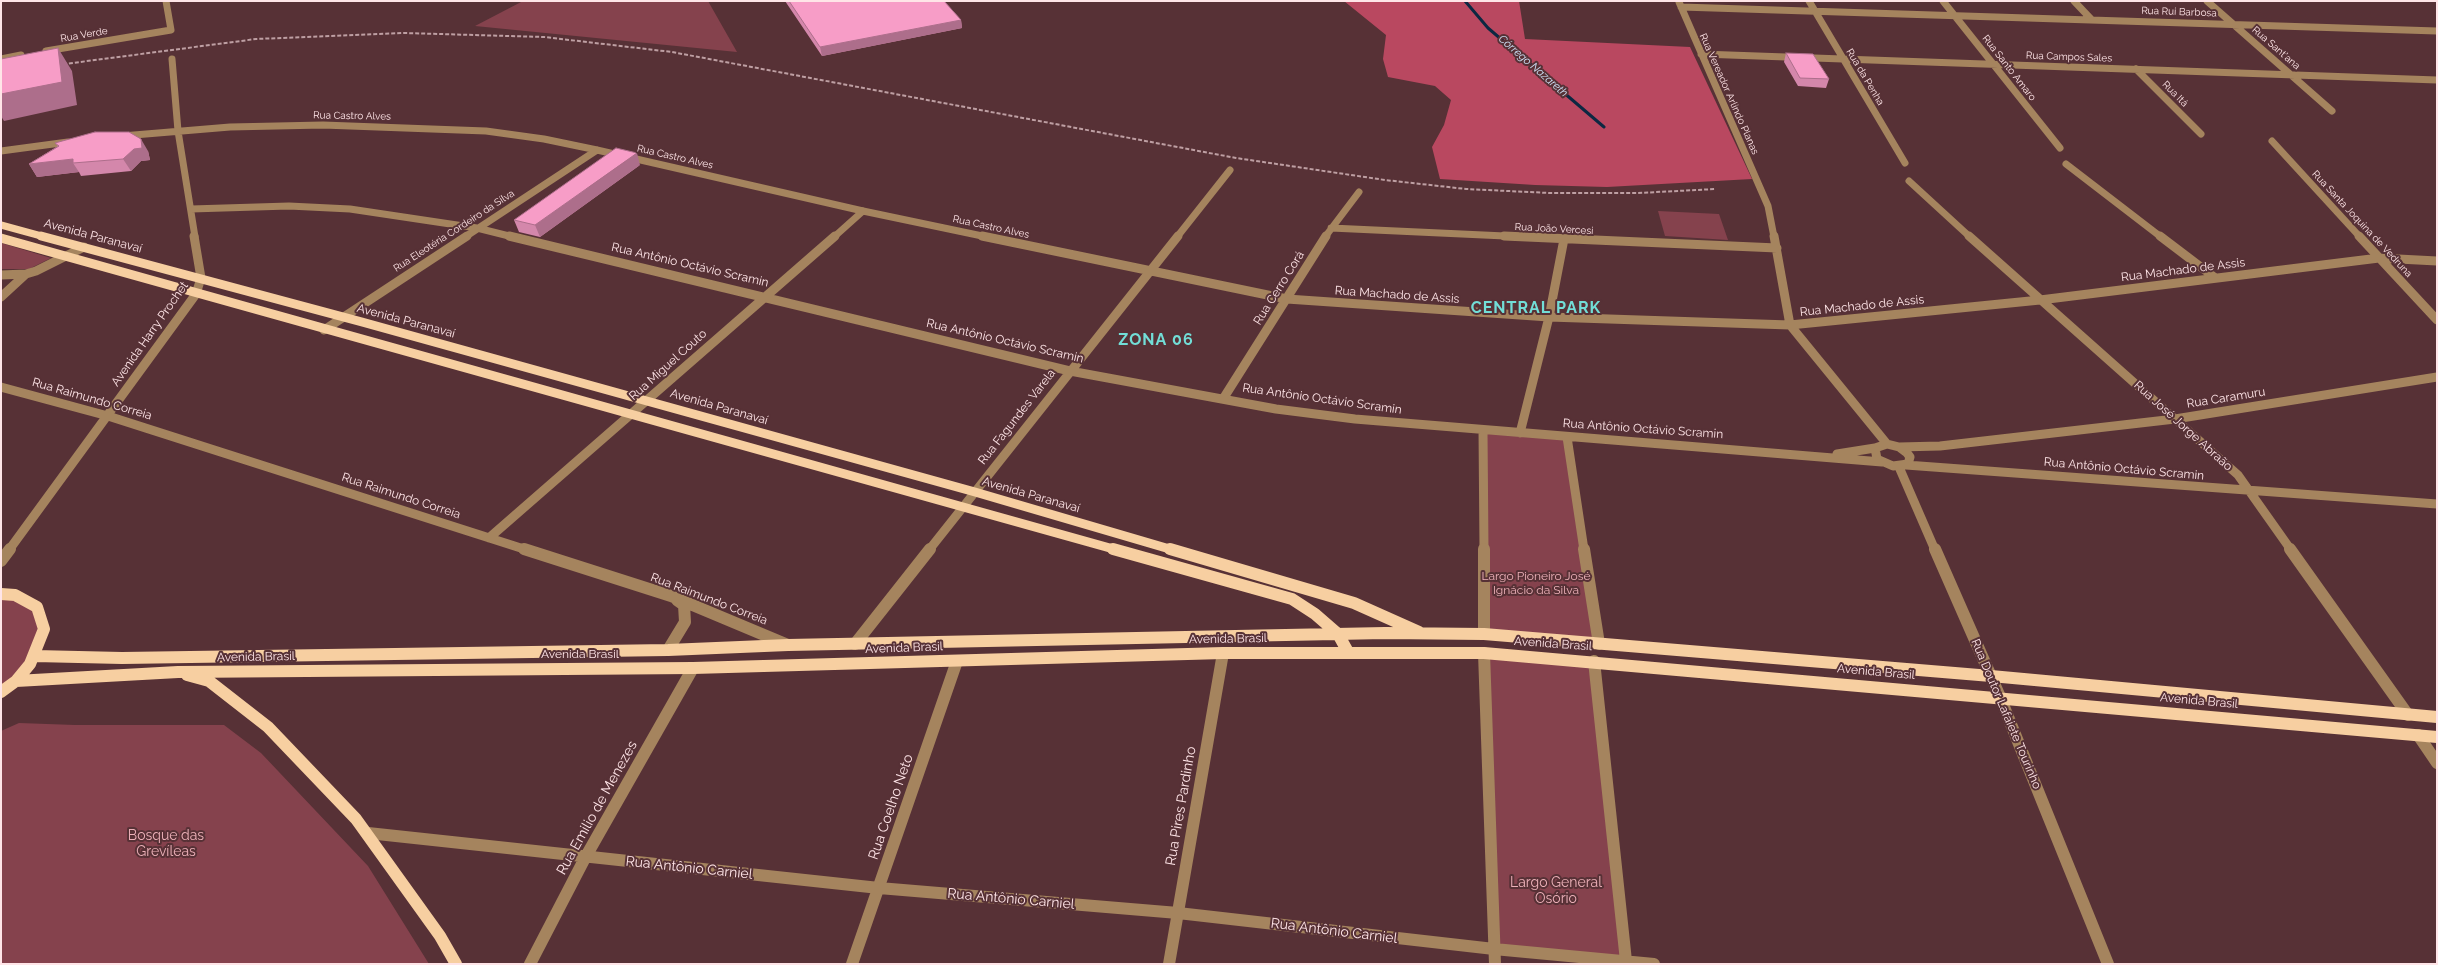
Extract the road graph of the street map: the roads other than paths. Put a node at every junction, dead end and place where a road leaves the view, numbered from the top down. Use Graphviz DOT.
graph roads {
  1 [pos="166,1"];
  2 [pos="1809,1"];
  3 [pos="1943,1"];
  4 [pos="2074,1"];
  5 [pos="2207,1"];
  6 [pos="1680,4"];
  7 [pos="1814,10"];
  8 [pos="1953,14"];
  9 [pos="2091,19"];
  10 [pos="2233,23"];
  11 [pos="2437,31"];
  12 [pos="40,52"];
  13 [pos="32,54"];
  14 [pos="1701,54"];
  15 [pos="1,59"];
  16 [pos="172,59"];
  17 [pos="1842,59"];
  18 [pos="1994,64"];
  19 [pos="2136,69"];
  20 [pos="2291,75"];
  21 [pos="2437,80"];
  22 [pos="2332,111"];
  23 [pos="178,131"];
  24 [pos="2201,134"];
  25 [pos="115,137"];
  26 [pos="76,141"];
  27 [pos="2272,141"];
  28 [pos="2060,148"];
  29 [pos="597,150"];
  30 [pos="1,151"];
  31 [pos="1905,162"];
  32 [pos="2066,164"];
  33 [pos="1230,170"];
  34 [pos="1910,181"];
  35 [pos="1359,192"];
  36 [pos="191,209"];
  37 [pos="864,211"];
  38 [pos="1,225"];
  39 [pos="477,228"];
  40 [pos="1331,228"];
  41 [pos="1,238"];
  42 [pos="1564,239"];
  43 [pos="84,247"];
  44 [pos="1777,248"];
  45 [pos="66,257"];
  46 [pos="2379,258"];
  47 [pos="2437,261"];
  48 [pos="1151,271"];
  49 [pos="26,274"];
  50 [pos="1,275"];
  51 [pos="201,278"];
  52 [pos="2214,278"];
  53 [pos="196,294"];
  54 [pos="764,296"];
  55 [pos="1,297"];
  56 [pos="1286,300"];
  57 [pos="2040,300"];
  58 [pos="342,317"];
  59 [pos="1549,317"];
  60 [pos="2437,320"];
  61 [pos="1790,325"];
  62 [pos="324,330"];
  63 [pos="1070,371"];
  64 [pos="2437,377"];
  65 [pos="1,387"];
  66 [pos="1223,399"];
  67 [pos="646,400"];
  68 [pos="631,414"];
  69 [pos="108,416"];
  70 [pos="2175,419"];
  71 [pos="1483,430"];
  72 [pos="1520,432"];
  73 [pos="1567,437"];
  74 [pos="1887,444"];
  75 [pos="1898,447"];
  76 [pos="1875,448"];
  77 [pos="1821,456"];
  78 [pos="1882,462"];
  79 [pos="1902,466"];
  80 [pos="975,492"];
  81 [pos="2252,492"];
  82 [pos="2437,504"];
  83 [pos="962,508"];
  84 [pos="489,538"];
  85 [pos="4,551"];
  86 [pos="1,561"];
  87 [pos="1,594"];
  88 [pos="671,596"];
  89 [pos="1423,633"];
  90 [pos="1338,634"];
  91 [pos="1484,634"];
  92 [pos="855,644"];
  93 [pos="1599,644"];
  94 [pos="788,645"];
  95 [pos="668,650"];
  96 [pos="1348,652"];
  97 [pos="1223,653"];
  98 [pos="1484,653"];
  99 [pos="35,656"];
  100 [pos="957,660"];
  101 [pos="1594,661"];
  102 [pos="693,668"];
  103 [pos="178,672"];
  104 [pos="1991,676"];
  105 [pos="16,681"];
  106 [pos="1,692"];
  107 [pos="2000,697"];
  108 [pos="2408,715"];
  109 [pos="2437,717"];
  110 [pos="2418,735"];
  111 [pos="2437,737"];
  112 [pos="2437,763"];
  113 [pos="368,833"];
  114 [pos="585,858"];
  115 [pos="879,888"];
  116 [pos="1178,913"];
  117 [pos="1494,949"];
  118 [pos="1626,961"];
  119 [pos="456,964"];
  120 [pos="530,964"];
  121 [pos="852,964"];
  122 [pos="1169,964"];
  123 [pos="1495,964"];
  124 [pos="1654,964"];
  125 [pos="2108,964"];
  1 -- 12 [label="street, Rua Verde"];
  2 -- 7 [label="street, Rua da Penha"];
  3 -- 8 [label="street, Rua Santo Amaro"];
  4 -- 9 [label="street"];
  5 -- 10 [label="street, Rua Sant'ana"];
  6 -- 7 [label="street, Rua Rui Barbosa"];
  6 -- 14 [label="street, Rua Vereador Arlindo Planas"];
  7 -- 8 [label="street, Rua Rui Barbosa"];
  7 -- 17 [label="street, Rua da Penha"];
  8 -- 9 [label="street, Rua Rui Barbosa"];
  8 -- 18 [label="street, Rua Santo Amaro"];
  9 -- 10 [label="street, Rua Rui Barbosa"];
  10 -- 11 [label="street, Rua Rui Barbosa"];
  10 -- 20 [label="street, Rua Sant'ana"];
  13 -- 15 [label="street"];
  14 -- 17 [label="street, Rua Campos Sales"];
  14 -- 44 [label="street, Rua Vereador Arlindo Planas"];
  16 -- 23 [label="street, Avenida Harry Prochet"];
  17 -- 18 [label="street, Rua Campos Sales"];
  17 -- 31 [label="street, Rua da Penha"];
  18 -- 19 [label="street, Rua Campos Sales"];
  18 -- 28 [label="street, Rua Santo Amaro"];
  19 -- 20 [label="street, Rua Campos Sales"];
  19 -- 24 [label="street, Rua Itá"];
  20 -- 21 [label="street, Rua Campos Sales"];
  20 -- 22 [label="street, Rua Sant'ana"];
  23 -- 25 [label="street, Rua Castro Alves"];
  23 -- 29 [label="street, Rua Castro Alves"];
  23 -- 36 [label="street, Avenida Harry Prochet"];
  26 -- 30 [label="street"];
  27 -- 46 [label="street, Rua Santa Joquina de Vedruna"];
  29 -- 37 [label="street, Rua Castro Alves"];
  29 -- 39 [label="street, Rua Eleotéria Cordeiro da Silva"];
  32 -- 52 [label="street"];
  33 -- 48 [label="street, Rua Fagundes Varela"];
  34 -- 57 [label="street, Rua José Jorge Abraão"];
  35 -- 40 [label="street, Rua Cerro Corá"];
  36 -- 39 [label="street, Rua Antônio Octávio Scramin"];
  36 -- 51 [label="street, Avenida Harry Prochet"];
  37 -- 48 [label="street, Rua Castro Alves"];
  37 -- 54 [label="street, Rua Miguel Couto"];
  38 -- 43 [label="main road, Avenida Paranavaí"];
  39 -- 54 [label="street, Rua Antônio Octávio Scramin"];
  39 -- 58 [label="street, Rua Eleotéria Cordeiro da Silva"];
  40 -- 42 [label="street, Rua João Vercesi"];
  40 -- 56 [label="street, Rua Cerro Corá"];
  41 -- 45 [label="main road"];
  42 -- 44 [label="street, Rua João Vercesi"];
  42 -- 59 [label="street"];
  43 -- 45 [label="street"];
  43 -- 51 [label="main road, Avenida Paranavaí"];
  44 -- 61 [label="street"];
  45 -- 49 [label="street"];
  45 -- 53 [label="main road"];
  46 -- 47 [label="street, Rua Machado de Assis"];
  46 -- 52 [label="street, Rua Machado de Assis"];
  46 -- 60 [label="street, Rua Santa Joquina de Vedruna"];
  48 -- 56 [label="street, Rua Castro Alves"];
  48 -- 63 [label="street, Rua Fagundes Varela"];
  49 -- 50 [label="street"];
  49 -- 55 [label="street"];
  51 -- 53 [label="street, Avenida Harry Prochet"];
  51 -- 58 [label="main road, Avenida Paranavaí"];
  52 -- 57 [label="street, Rua Machado de Assis"];
  53 -- 62 [label="main road"];
  53 -- 69 [label="street, Avenida Harry Prochet"];
  54 -- 63 [label="street, Rua Antônio Octávio Scramin"];
  54 -- 67 [label="street, Rua Miguel Couto"];
  56 -- 59 [label="street, Rua Machado de Assis"];
  56 -- 66 [label="street, Rua Cerro Corá"];
  57 -- 61 [label="street, Rua Machado de Assis"];
  57 -- 70 [label="street, Rua José Jorge Abraão"];
  58 -- 62 [label="street, Rua Eleotéria Cordeiro da Silva"];
  58 -- 67 [label="main road, Avenida Paranavaí"];
  59 -- 61 [label="street, Rua Machado de Assis"];
  59 -- 72 [label="street"];
  61 -- 74 [label="street"];
  62 -- 68 [label="main road"];
  63 -- 66 [label="street, Rua Antônio Octávio Scramin"];
  63 -- 80 [label="street, Rua Fagundes Varela"];
  64 -- 70 [label="street, Rua Caramuru"];
  65 -- 69 [label="street, Rua Raimundo Correia"];
  66 -- 71 [label="street, Rua Antônio Octávio Scramin"];
  67 -- 68 [label="street, Rua Miguel Couto"];
  67 -- 80 [label="main road, Avenida Paranavaí"];
  68 -- 83 [label="main road"];
  68 -- 84 [label="street, Rua Miguel Couto"];
  69 -- 84 [label="street, Rua Raimundo Correia"];
  69 -- 85 [label="street, Avenida Harry Prochet"];
  70 -- 75 [label="street, Rua Caramuru"];
  70 -- 81 [label="street, Rua José Jorge Abraão"];
  71 -- 72 [label="street, Rua Antônio Octávio Scramin"];
  71 -- 91 [label="street"];
  72 -- 73 [label="street, Rua Antônio Octávio Scramin"];
  73 -- 77 [label="street, Rua Antônio Octávio Scramin"];
  73 -- 93 [label="street"];
  74 -- 75 [label="street, Rua Caramuru"];
  74 -- 76 [label="street, Rua Antônio Octávio Scramin"];
  75 -- 79 [label="street, Rua Doutor Lafaiete Tourinho"];
  76 -- 77 [label="street, Rua Antônio Octávio Scramin"];
  76 -- 78 [label="street"];
  77 -- 78 [label="street, Rua Antônio Octávio Scramin"];
  78 -- 79 [label="street, Rua Antônio Octávio Scramin"];
  79 -- 81 [label="street, Rua Antônio Octávio Scramin"];
  79 -- 104 [label="street, Rua Doutor Lafaiete Tourinho"];
  80 -- 83 [label="street, Rua Fagundes Varela"];
  80 -- 89 [label="main road, Avenida Paranavaí"];
  81 -- 82 [label="street, Rua Antônio Octávio Scramin"];
  81 -- 108 [label="street, Rua José Jorge Abraão"];
  83 -- 90 [label="main road"];
  83 -- 92 [label="street, Rua Fagundes Varela"];
  84 -- 88 [label="street, Rua Raimundo Correia"];
  85 -- 86 [label="street, Avenida Harry Prochet"];
  87 -- 99 [label="main road"];
  88 -- 94 [label="street, Rua Raimundo Correia"];
  88 -- 95 [label="street"];
  89 -- 90 [label="main road, Avenida Brasil"];
  89 -- 91 [label="main road, Avenida Brasil"];
  90 -- 92 [label="main road, Avenida Brasil"];
  90 -- 96 [label="main road"];
  91 -- 93 [label="main road, Avenida Brasil"];
  92 -- 94 [label="main road, Avenida Brasil"];
  93 -- 104 [label="main road, Avenida Brasil"];
  94 -- 95 [label="main road, Avenida Brasil"];
  95 -- 99 [label="main road, Avenida Brasil"];
  96 -- 97 [label="main road, Avenida Brasil"];
  96 -- 98 [label="main road, Avenida Brasil"];
  97 -- 100 [label="main road, Avenida Brasil"];
  97 -- 116 [label="street, Rua Pires Pardinho"];
  98 -- 101 [label="main road, Avenida Brasil"];
  98 -- 117 [label="street"];
  99 -- 105 [label="main road"];
  100 -- 102 [label="main road, Avenida Brasil"];
  100 -- 115 [label="street, Rua Coelho Neto"];
  101 -- 107 [label="main road, Avenida Brasil"];
  101 -- 118 [label="street"];
  102 -- 103 [label="main road, Avenida Brasil"];
  102 -- 114 [label="street, Rua Emilio de Menezes"];
  103 -- 105 [label="main road, Avenida Brasil"];
  103 -- 113 [label="main road"];
  104 -- 107 [label="street, Rua Doutor Lafaiete Tourinho"];
  104 -- 108 [label="main road, Avenida Brasil"];
  105 -- 106 [label="main road"];
  107 -- 110 [label="main road, Avenida Brasil"];
  107 -- 125 [label="street, Rua Doutor Lafaiete Tourinho"];
  108 -- 109 [label="main road, Avenida Brasil"];
  110 -- 111 [label="main road, Avenida Brasil"];
  110 -- 112 [label="street"];
  113 -- 114 [label="street, Rua Antônio Carniel"];
  113 -- 119 [label="main road"];
  114 -- 115 [label="street, Rua Antônio Carniel"];
  114 -- 120 [label="street, Rua Emilio de Menezes"];
  115 -- 116 [label="street, Rua Antônio Carniel"];
  115 -- 121 [label="street, Rua Coelho Neto"];
  116 -- 117 [label="street, Rua Antônio Carniel"];
  116 -- 122 [label="street, Rua Pires Pardinho"];
  117 -- 118 [label="street, Rua Antônio Carniel"];
  117 -- 123 [label="street"];
  118 -- 124 [label="street, Rua Antônio Carniel"];
}
